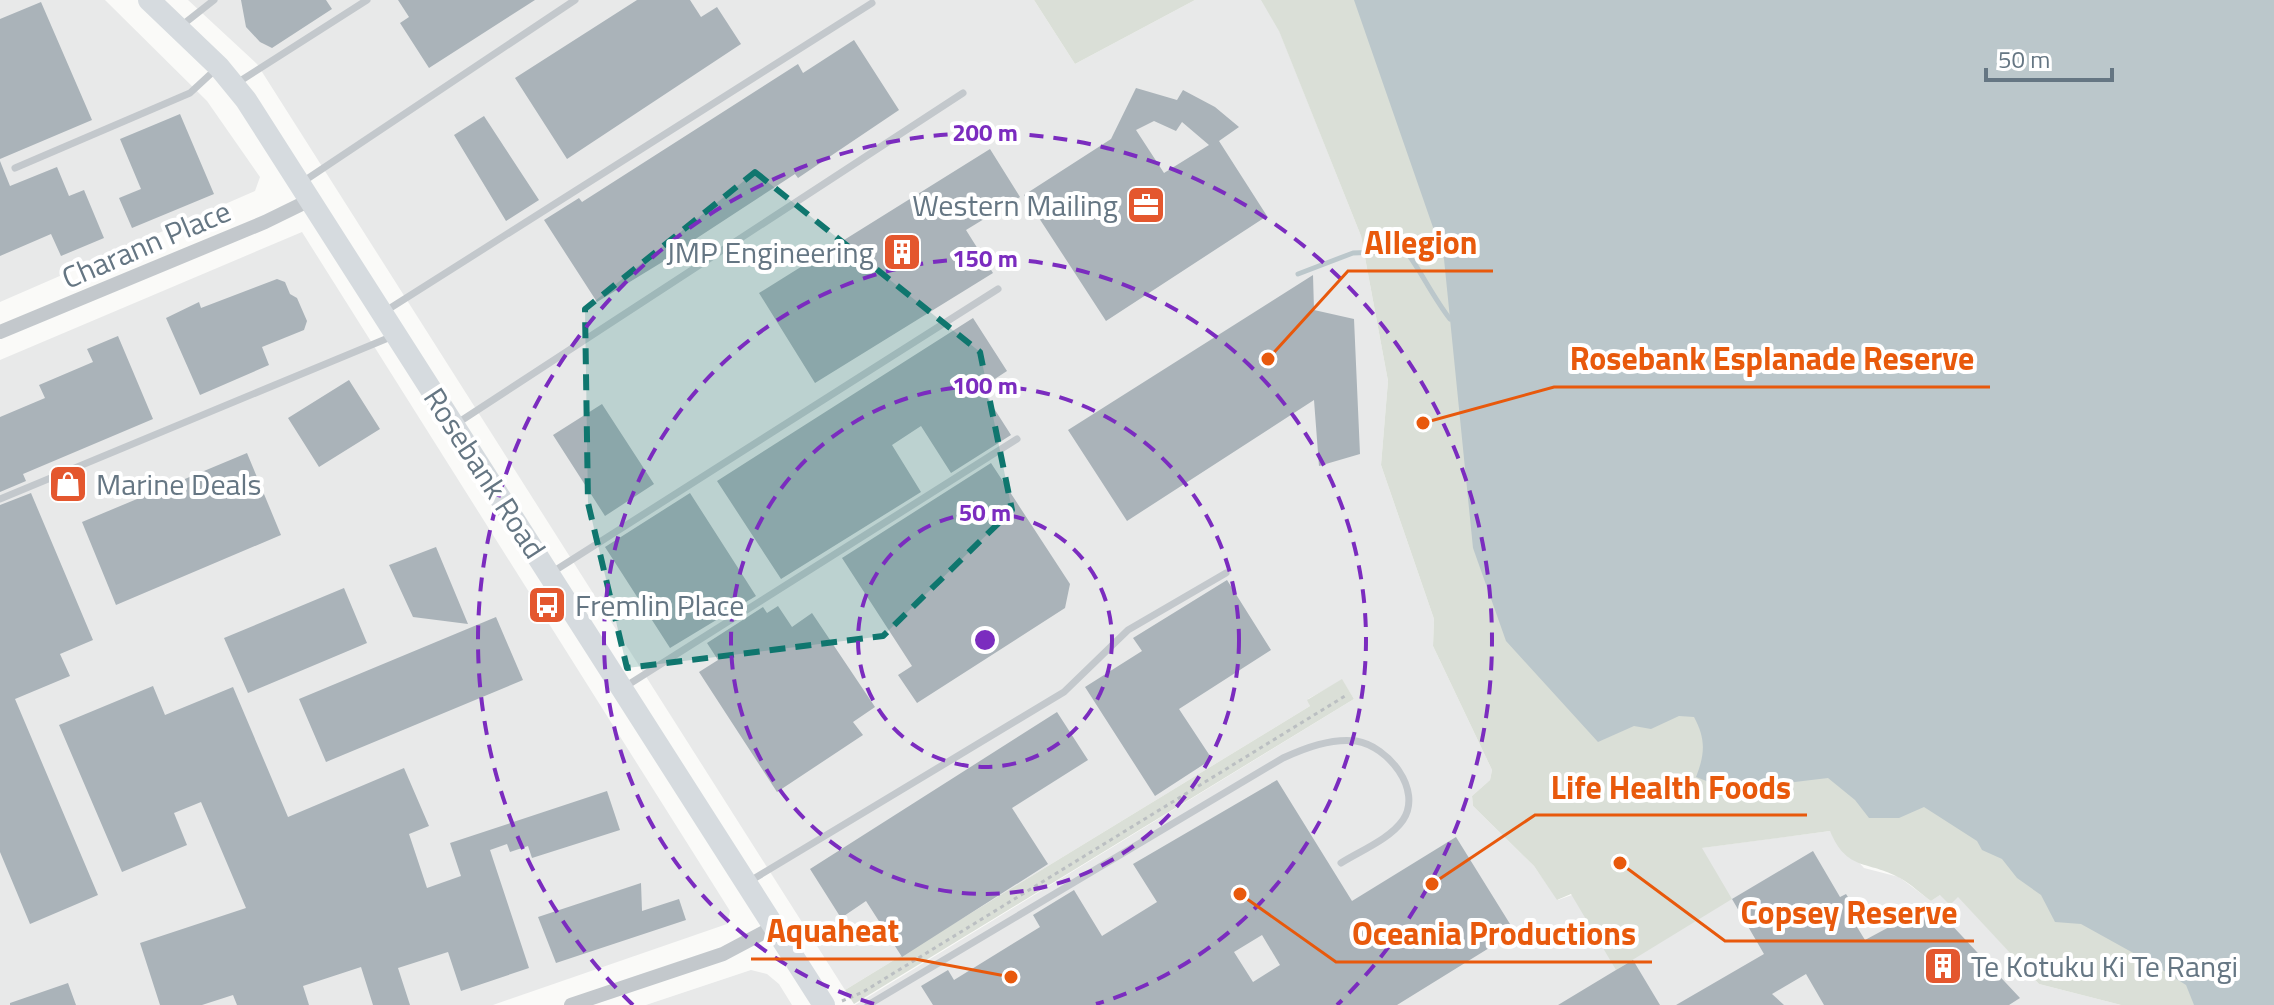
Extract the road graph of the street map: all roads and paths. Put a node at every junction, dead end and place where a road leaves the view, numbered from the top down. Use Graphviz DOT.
graph roads {
  1 [pos="149,0"];
  2 [pos="214,0"];
  3 [pos="367,0"];
  4 [pos="575,0"];
  5 [pos="872,3"];
  6 [pos="178,27"];
  7 [pos="219,67"];
  8 [pos="235,84"];
  9 [pos="963,93"];
  10 [pos="15,168"];
  11 [pos="305,192"];
  12 [pos="998,289"];
  13 [pos="382,313"];
  14 [pos="0,332"];
  15 [pos="396,334"];
  16 [pos="454,425"];
  17 [pos="1017,439"];
  18 [pos="0,499"];
  19 [pos="1226,573"];
  20 [pos="549,574"];
  21 [pos="623,689"];
  22 [pos="1345,696"];
  23 [pos="1341,863"];
  24 [pos="746,883"];
  25 [pos="774,927"];
  26 [pos="571,1005"];
  27 [pos="824,1005"];
  28 [pos="833,1005"];
  29 [pos="868,1005"];
  1 -- 6 [label="main road, Rosebank Road"];
  2 -- 6 [label="lane"];
  3 -- 8 [label="lane"];
  4 -- 11 [label="lane"];
  5 -- 13 [label="lane"];
  6 -- 7 [label="main road, Rosebank Road"];
  7 -- 8 [label="main road, Rosebank Road"];
  7 -- 10 [label="lane"];
  8 -- 11 [label="main road, Rosebank Road"];
  9 -- 16 [label="lane"];
  11 -- 13 [label="main road, Rosebank Road"];
  11 -- 14 [label="street, Charann Place"];
  12 -- 20 [label="lane"];
  13 -- 15 [label="main road, Rosebank Road"];
  15 -- 16 [label="main road, Rosebank Road"];
  15 -- 18 [label="lane"];
  16 -- 20 [label="main road, Rosebank Road"];
  17 -- 21 [label="lane"];
  19 -- 24 [label="lane"];
  20 -- 21 [label="main road, Rosebank Road"];
  21 -- 24 [label="main road, Rosebank Road"];
  22 -- 28 [label="path"];
  23 -- 29 [label="lane"];
  24 -- 25 [label="main road, Rosebank Road"];
  25 -- 26 [label="street"];
  25 -- 27 [label="main road, Rosebank Road"];
}
